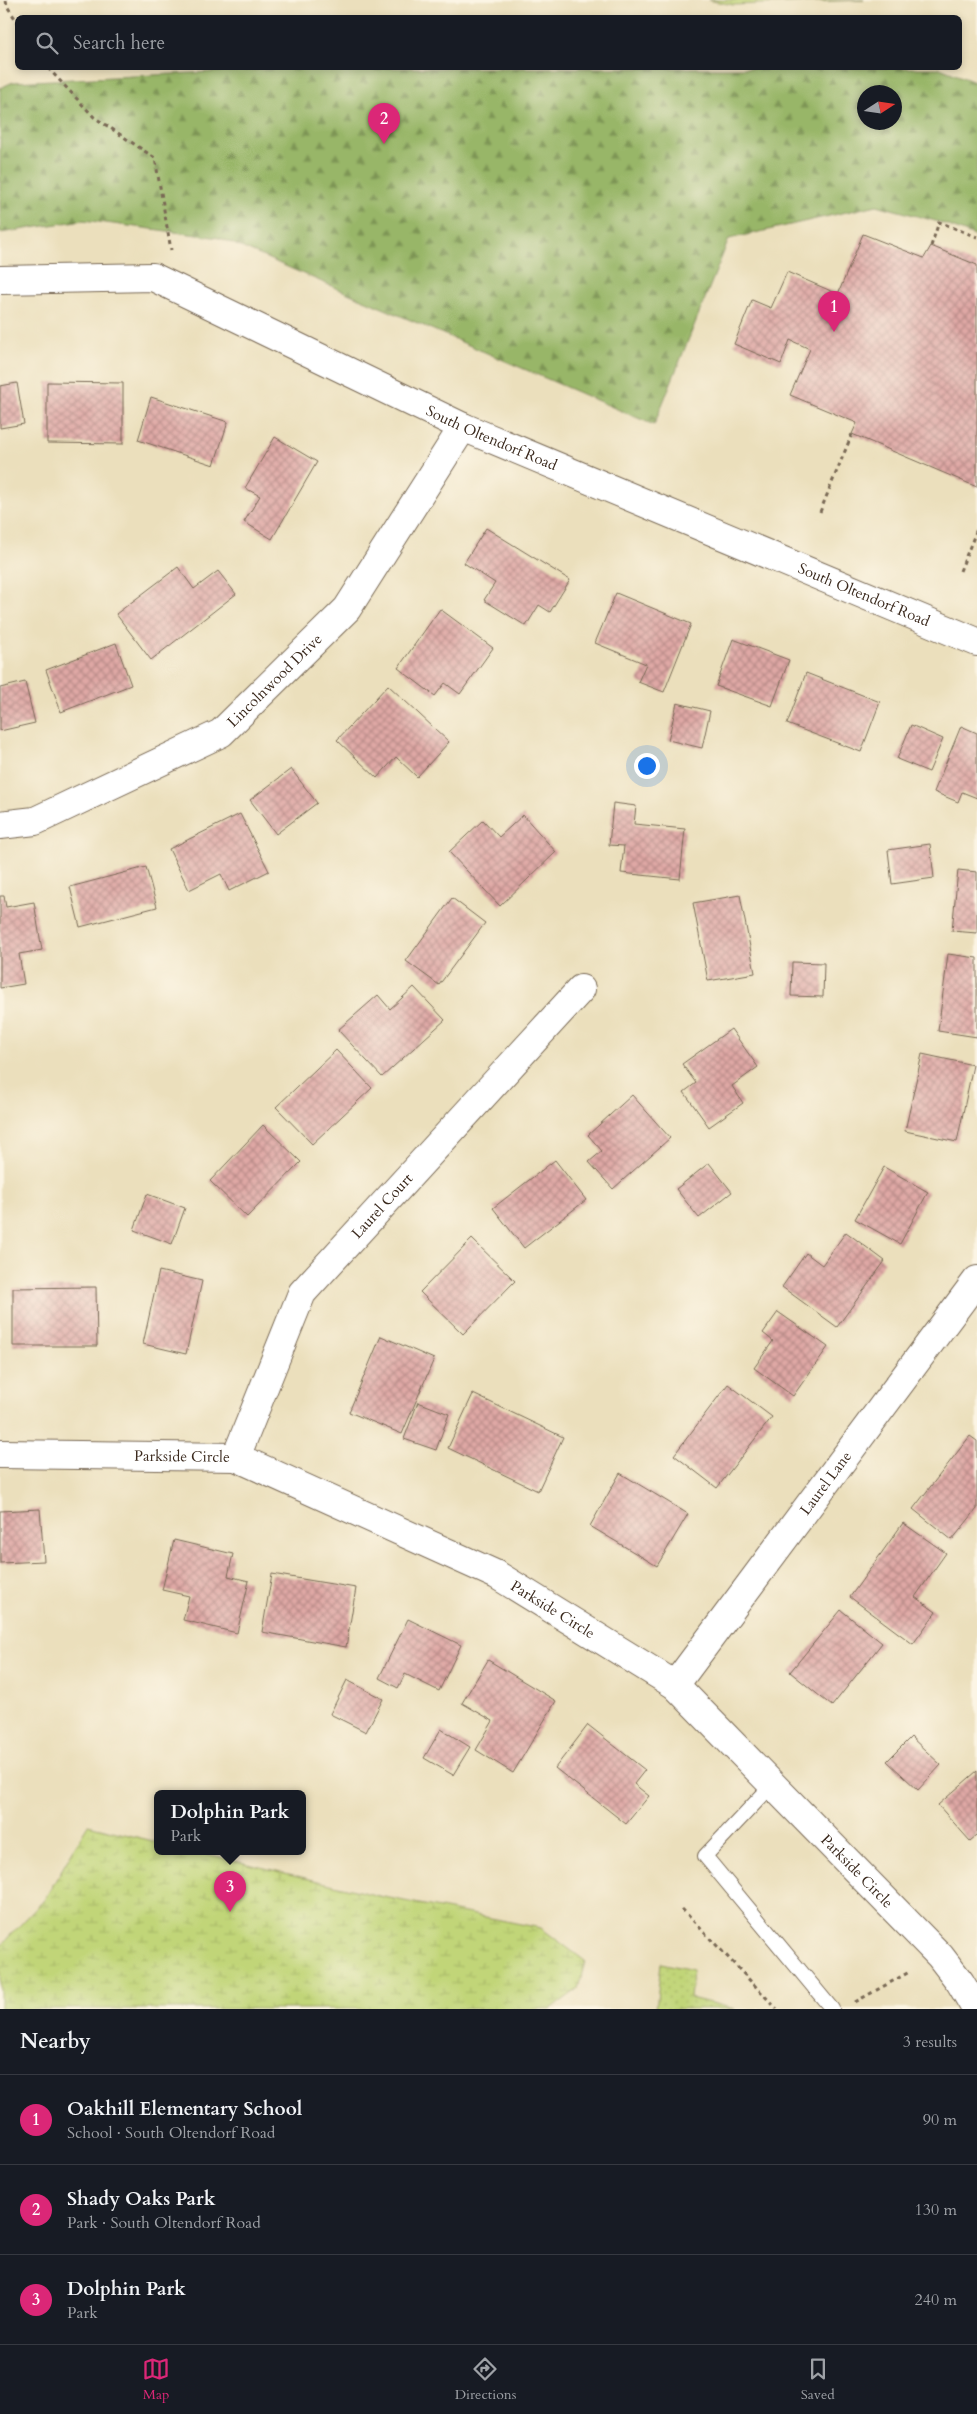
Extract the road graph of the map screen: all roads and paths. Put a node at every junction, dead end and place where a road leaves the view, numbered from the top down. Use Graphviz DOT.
graph roads {
  1 [pos="6,0"];
  2 [pos="15,18"];
  3 [pos="50,70"];
  4 [pos="977,237"];
  5 [pos="931,246"];
  6 [pos="0,280"];
  7 [pos="178,290"];
  8 [pos="463,427"];
  9 [pos="852,434"];
  10 [pos="820,512"];
  11 [pos="977,529"];
  12 [pos="960,571"];
  13 [pos="977,642"];
  14 [pos="0,825"];
  15 [pos="581,989"];
  16 [pos="977,1280"];
  17 [pos="0,1454"];
  18 [pos="236,1457"];
  19 [pos="675,1685"];
  20 [pos="772,1785"];
  21 [pos="682,1909"];
  22 [pos="940,1956"];
  23 [pos="969,1975"];
  24 [pos="851,2005"];
  25 [pos="777,2009"];
  26 [pos="832,2009"];
  27 [pos="976,2009"];
  1 -- 2 [label="path"];
  3 -- 7 [label="path"];
  4 -- 5 [label="path"];
  6 -- 7 [label="street, South Oltendorf Road"];
  7 -- 8 [label="street, South Oltendorf Road"];
  8 -- 13 [label="street, South Oltendorf Road"];
  8 -- 14 [label="street, Lincolnwood Drive"];
  9 -- 10 [label="path"];
  11 -- 12 [label="path"];
  15 -- 18 [label="street, Laurel Court"];
  16 -- 19 [label="street, Laurel Lane"];
  17 -- 18 [label="street, Parkside Circle"];
  18 -- 19 [label="street, Parkside Circle"];
  19 -- 20 [label="street, Parkside Circle"];
  20 -- 22 [label="street, Parkside Circle"];
  20 -- 26 [label="lane"];
  21 -- 25 [label="path"];
  22 -- 23 [label="street, Parkside Circle"];
  22 -- 24 [label="path"];
  23 -- 27 [label="street, Parkside Circle"];
}
